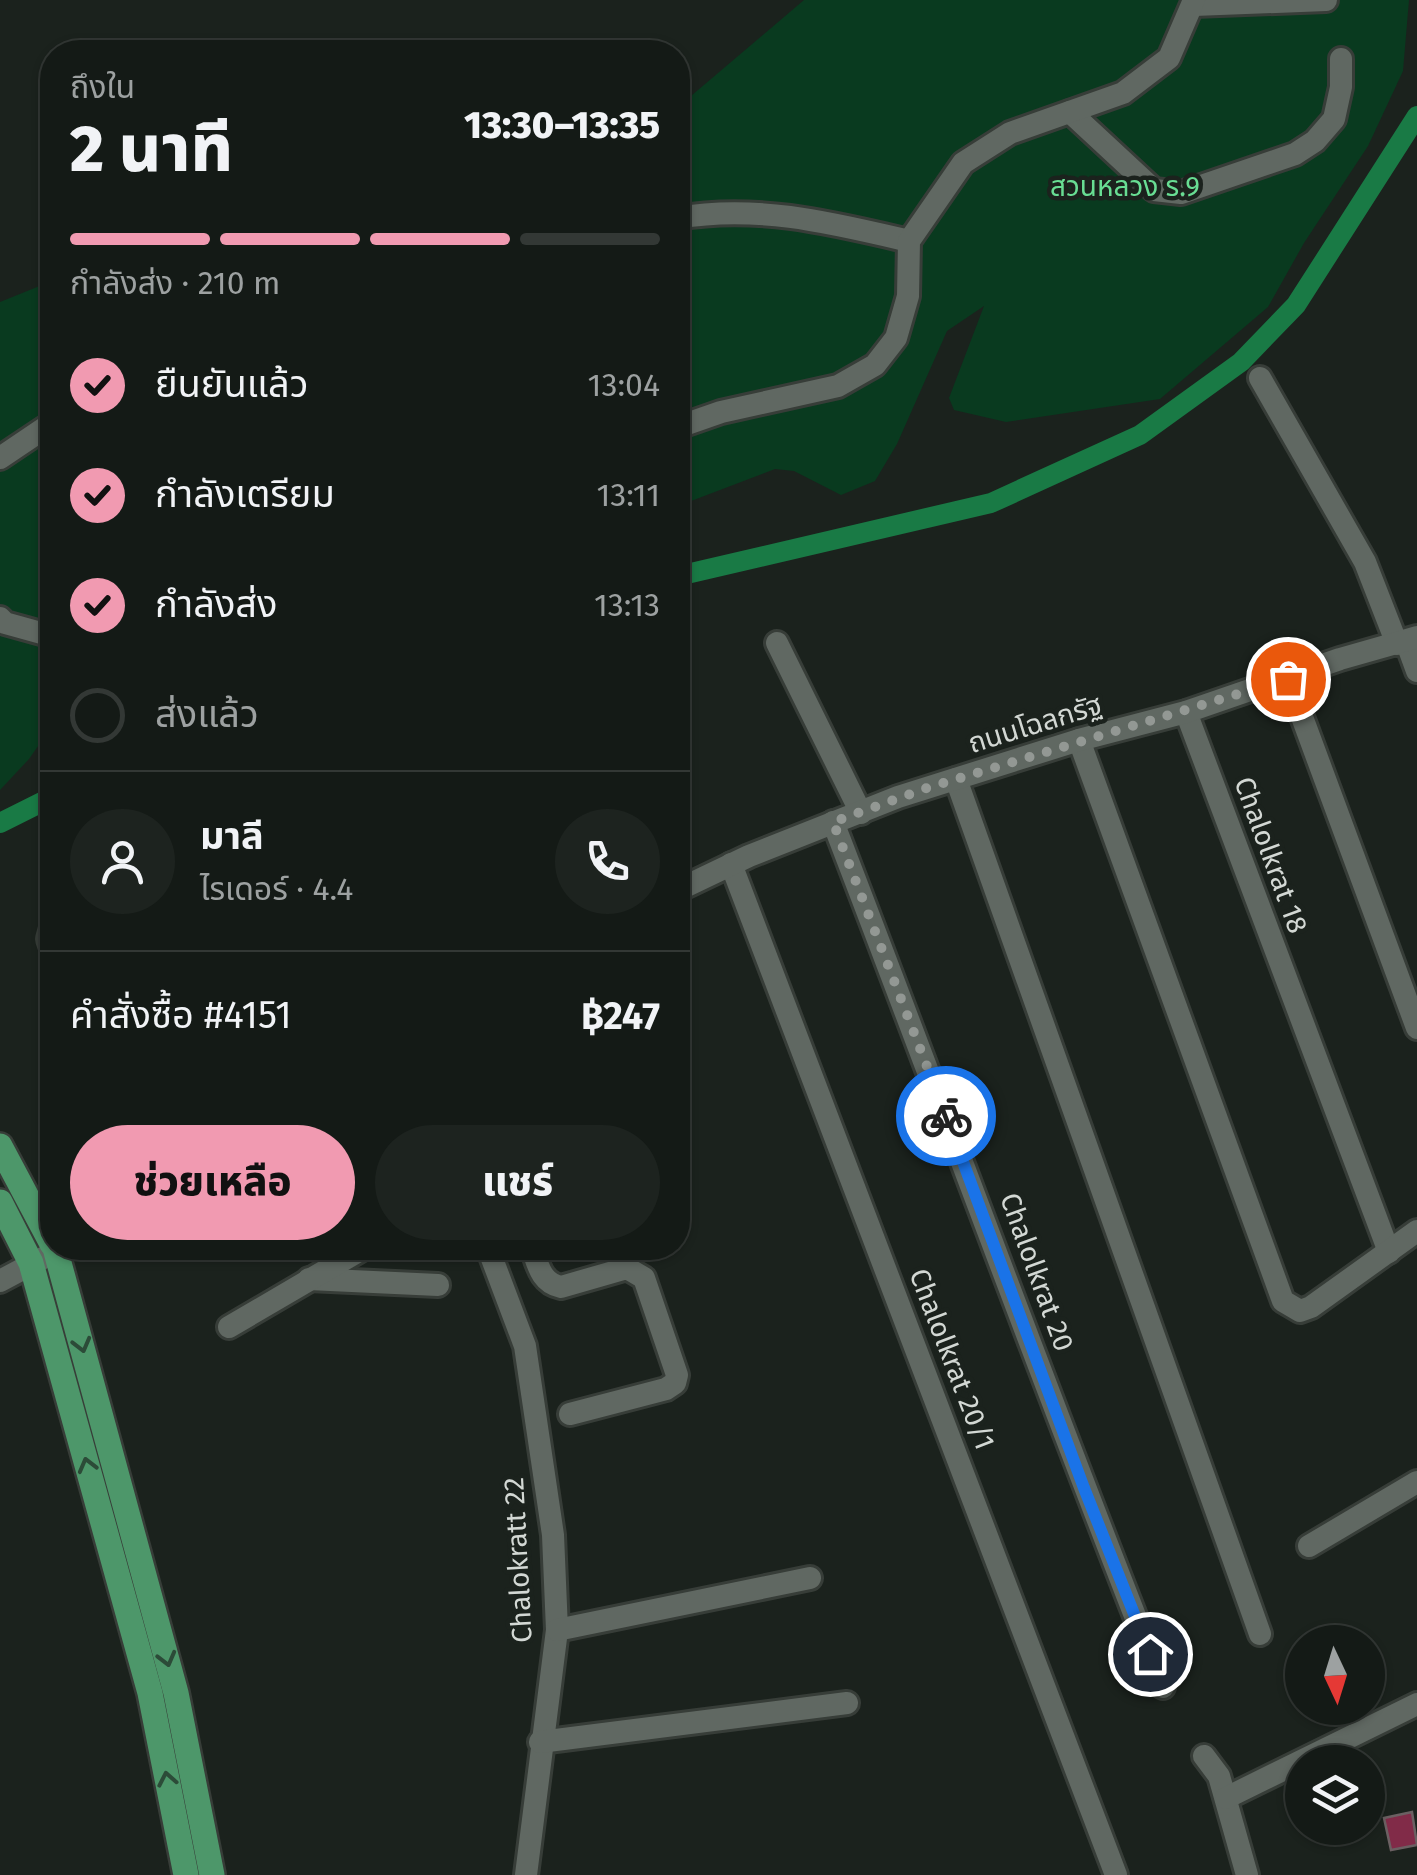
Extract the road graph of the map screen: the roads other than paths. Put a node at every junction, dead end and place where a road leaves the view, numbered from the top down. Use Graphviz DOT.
graph roads {
  1 [pos="1326,0"];
  2 [pos="1194,2"];
  3 [pos="1341,58"];
  4 [pos="1070,112"];
  5 [pos="690,216"];
  6 [pos="909,241"];
  7 [pos="1260,378"];
  8 [pos="690,423"];
  9 [pos="40,430"];
  10 [pos="0,458"];
  11 [pos="0,618"];
  12 [pos="40,633"];
  13 [pos="1407,640"];
  14 [pos="777,643"];
  15 [pos="1417,671"];
  16 [pos="1288,679"];
  17 [pos="1186,712"];
  18 [pos="1079,740"];
  19 [pos="956,779"];
  20 [pos="861,812"];
  21 [pos="833,822"];
  22 [pos="731,864"];
  23 [pos="690,884"];
  24 [pos="1417,1028"];
  25 [pos="0,1146"];
  26 [pos="0,1202"];
  27 [pos="40,1218"];
  28 [pos="1417,1232"];
  29 [pos="1389,1252"];
  30 [pos="40,1257"];
  31 [pos="60,1260"];
  32 [pos="343,1260"];
  33 [pos="492,1260"];
  34 [pos="536,1260"];
  35 [pos="31,1262"];
  36 [pos="308,1280"];
  37 [pos="0,1281"];
  38 [pos="438,1285"];
  39 [pos="228,1327"];
  40 [pos="570,1414"];
  41 [pos="1417,1482"];
  42 [pos="1309,1546"];
  43 [pos="810,1578"];
  44 [pos="557,1630"];
  45 [pos="1260,1634"];
  46 [pos="1163,1687"];
  47 [pos="847,1703"];
  48 [pos="1417,1704"];
  49 [pos="540,1742"];
  50 [pos="1204,1756"];
  51 [pos="1226,1798"];
  52 [pos="186,1875"];
  53 [pos="212,1875"];
  54 [pos="526,1875"];
  55 [pos="1116,1875"];
  56 [pos="1247,1875"];
  1 -- 2 [label="street"];
  2 -- 4 [label="street"];
  3 -- 4 [label="street"];
  4 -- 6 [label="street"];
  5 -- 6 [label="street"];
  6 -- 8 [label="street"];
  7 -- 13 [label="street"];
  9 -- 10 [label="street"];
  11 -- 12 [label="street"];
  13 -- 15 [label="street"];
  13 -- 16 [label="street, ถนนโฉลกรัฐ"];
  14 -- 20 [label="street"];
  16 -- 17 [label="street, ถนนโฉลกรัฐ"];
  16 -- 24 [label="street"];
  17 -- 18 [label="street, ถนนโฉลกรัฐ"];
  17 -- 29 [label="street, Chalolkrat 18"];
  18 -- 19 [label="street, ถนนโฉลกรัฐ"];
  18 -- 29 [label="street"];
  19 -- 20 [label="street, ถนนโฉลกรัฐ"];
  19 -- 45 [label="street"];
  20 -- 21 [label="street, ถนนโฉลกรัฐ"];
  21 -- 22 [label="street, ถนนโฉลกรัฐ"];
  21 -- 46 [label="street, Chalolkrat 20"];
  22 -- 23 [label="street, ถนนโฉลกรัฐ"];
  22 -- 55 [label="street, Chalolkrat 20/1"];
  25 -- 27 [label="main road"];
  26 -- 35 [label="main road"];
  28 -- 29 [label="street"];
  30 -- 35 [label="street"];
  31 -- 53 [label="main road, one-way"];
  32 -- 36 [label="street"];
  33 -- 44 [label="street, Chalokratt 22"];
  34 -- 40 [label="street"];
  35 -- 37 [label="street"];
  52 -- 35 [label="main road, one-way"];
  36 -- 38 [label="street"];
  36 -- 39 [label="street"];
  41 -- 42 [label="street"];
  43 -- 44 [label="street"];
  44 -- 49 [label="street, Chalokratt 22"];
  47 -- 49 [label="street"];
  48 -- 51 [label="street"];
  49 -- 54 [label="street, Chalokratt 22"];
  50 -- 51 [label="street"];
  51 -- 56 [label="street"];
}
